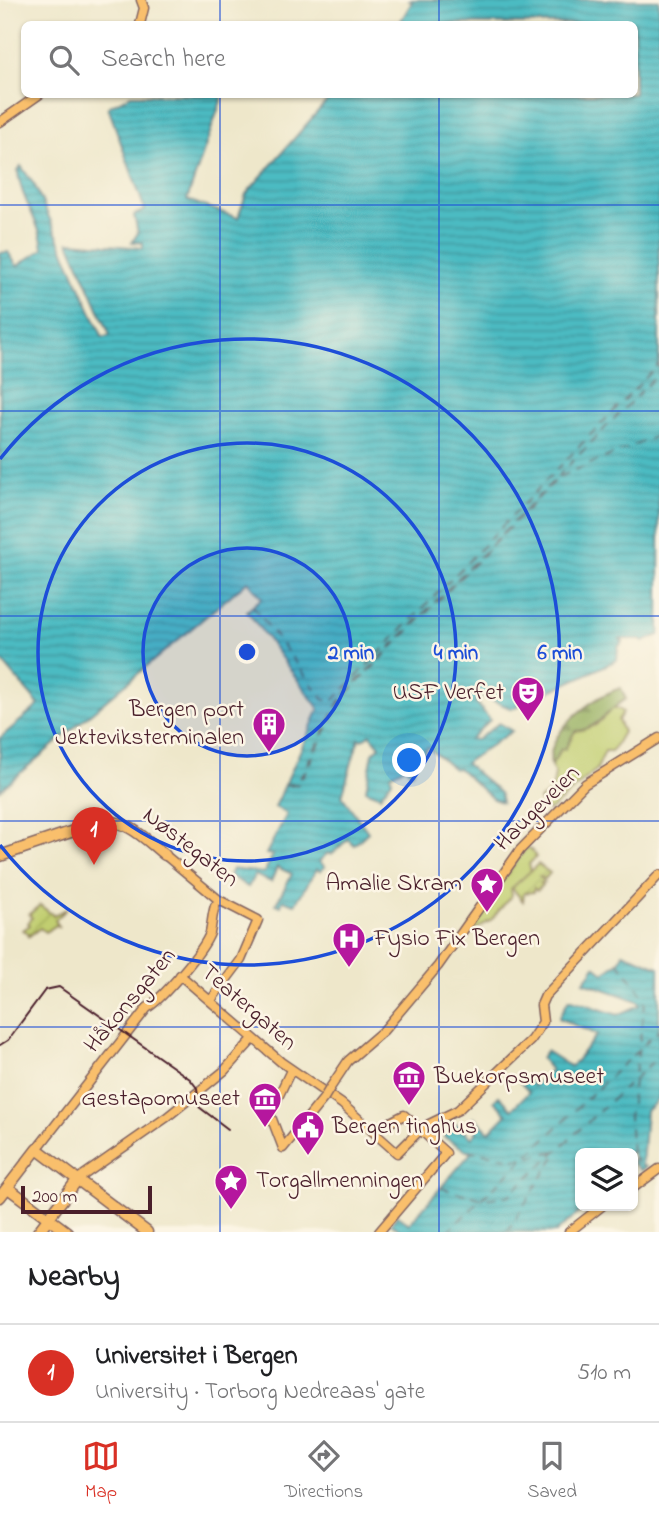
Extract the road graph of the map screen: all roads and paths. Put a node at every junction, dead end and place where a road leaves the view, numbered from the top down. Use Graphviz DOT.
graph roads {
  1 [pos="141,1"];
  2 [pos="138,21"];
  3 [pos="31,98"];
  4 [pos="0,122"];
  5 [pos="659,738"];
  6 [pos="0,856"];
  7 [pos="165,858"];
  8 [pos="659,875"];
  9 [pos="215,906"];
  10 [pos="244,913"];
  11 [pos="180,975"];
  12 [pos="211,1000"];
  13 [pos="253,1038"];
  14 [pos="281,1062"];
  15 [pos="291,1070"];
  16 [pos="283,1085"];
  17 [pos="434,1123"];
  18 [pos="421,1128"];
  19 [pos="373,1131"];
  20 [pos="433,1139"];
  21 [pos="37,1149"];
  22 [pos="659,1169"];
  23 [pos="78,1179"];
  24 [pos="638,1184"];
  25 [pos="8,1188"];
  26 [pos="0,1196"];
  27 [pos="596,1211"];
  28 [pos="49,1219"];
  29 [pos="38,1232"];
  30 [pos="67,1232"];
  31 [pos="146,1232"];
  32 [pos="379,1232"];
  33 [pos="569,1232"];
  1 -- 2 [label="main road"];
  3 -- 4 [label="main road"];
  5 -- 16 [label="main road, Haugeveien, bridge"];
  6 -- 7 [label="highway, Nøstegaten"];
  7 -- 9 [label="main road, Nøstegaten"];
  7 -- 10 [label="main road, Nøstegaten"];
  8 -- 17 [label="main road"];
  9 -- 10 [label="main road, Nøstegaten"];
  9 -- 11 [label="main road, Håkonsgaten"];
  10 -- 12 [label="main road"];
  11 -- 12 [label="main road, Teatergaten"];
  11 -- 21 [label="main road, Håkonsgaten"];
  12 -- 13 [label="main road, Teatergaten"];
  13 -- 14 [label="main road, Teatergaten"];
  13 -- 23 [label="main road"];
  14 -- 15 [label="main road, Teatergaten"];
  14 -- 16 [label="main road"];
  15 -- 16 [label="main road"];
  15 -- 19 [label="main road, Teatergaten"];
  17 -- 18 [label="main road"];
  17 -- 20 [label="main road"];
  18 -- 19 [label="main road"];
  18 -- 19 [label="main road, Teatergaten"];
  18 -- 20 [label="main road"];
  20 -- 32 [label="main road"];
  21 -- 23 [label="highway"];
  21 -- 25 [label="highway"];
  22 -- 24 [label="main road"];
  23 -- 28 [label="highway"];
  23 -- 31 [label="highway"];
  25 -- 26 [label="highway"];
  25 -- 28 [label="highway"];
  27 -- 33 [label="main road"];
  28 -- 29 [label="highway"];
  28 -- 30 [label="highway"];
}
